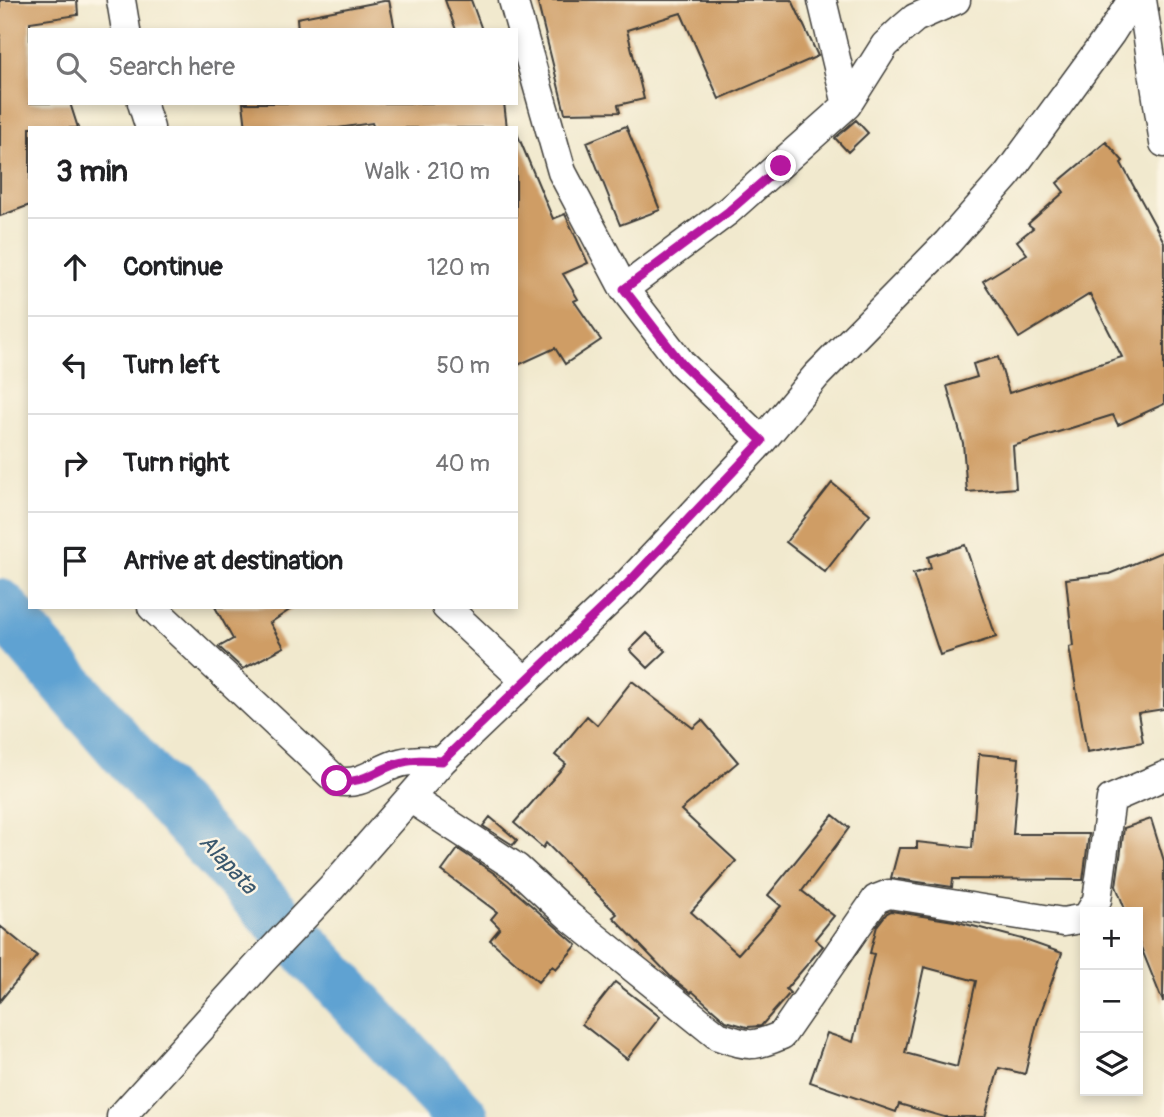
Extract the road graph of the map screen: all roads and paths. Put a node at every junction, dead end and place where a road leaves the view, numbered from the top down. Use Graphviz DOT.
graph roads {
  1 [pos="121,0"];
  2 [pos="513,0"];
  3 [pos="822,0"];
  4 [pos="956,0"];
  5 [pos="1132,0"];
  6 [pos="1142,0"];
  7 [pos="126,28"];
  8 [pos="143,105"];
  9 [pos="847,105"];
  10 [pos="149,126"];
  11 [pos="1164,143"];
  12 [pos="624,289"];
  13 [pos="762,441"];
  14 [pos="154,609"];
  15 [pos="448,609"];
  16 [pos="524,680"];
  17 [pos="442,761"];
  18 [pos="1164,776"];
  19 [pos="410,799"];
  20 [pos="1093,907"];
  21 [pos="1080,919"];
  22 [pos="121,1117"];
  1 -- 7 [label="street"];
  2 -- 12 [label="street"];
  3 -- 9 [label="street"];
  4 -- 9 [label="street"];
  5 -- 13 [label="street"];
  6 -- 11 [label="street"];
  8 -- 10 [label="street"];
  9 -- 12 [label="street"];
  12 -- 13 [label="street"];
  13 -- 16 [label="street"];
  14 -- 17 [label="street"];
  15 -- 16 [label="street"];
  16 -- 17 [label="street"];
  17 -- 19 [label="street"];
  18 -- 20 [label="street"];
  19 -- 21 [label="street"];
  19 -- 22 [label="street"];
}
